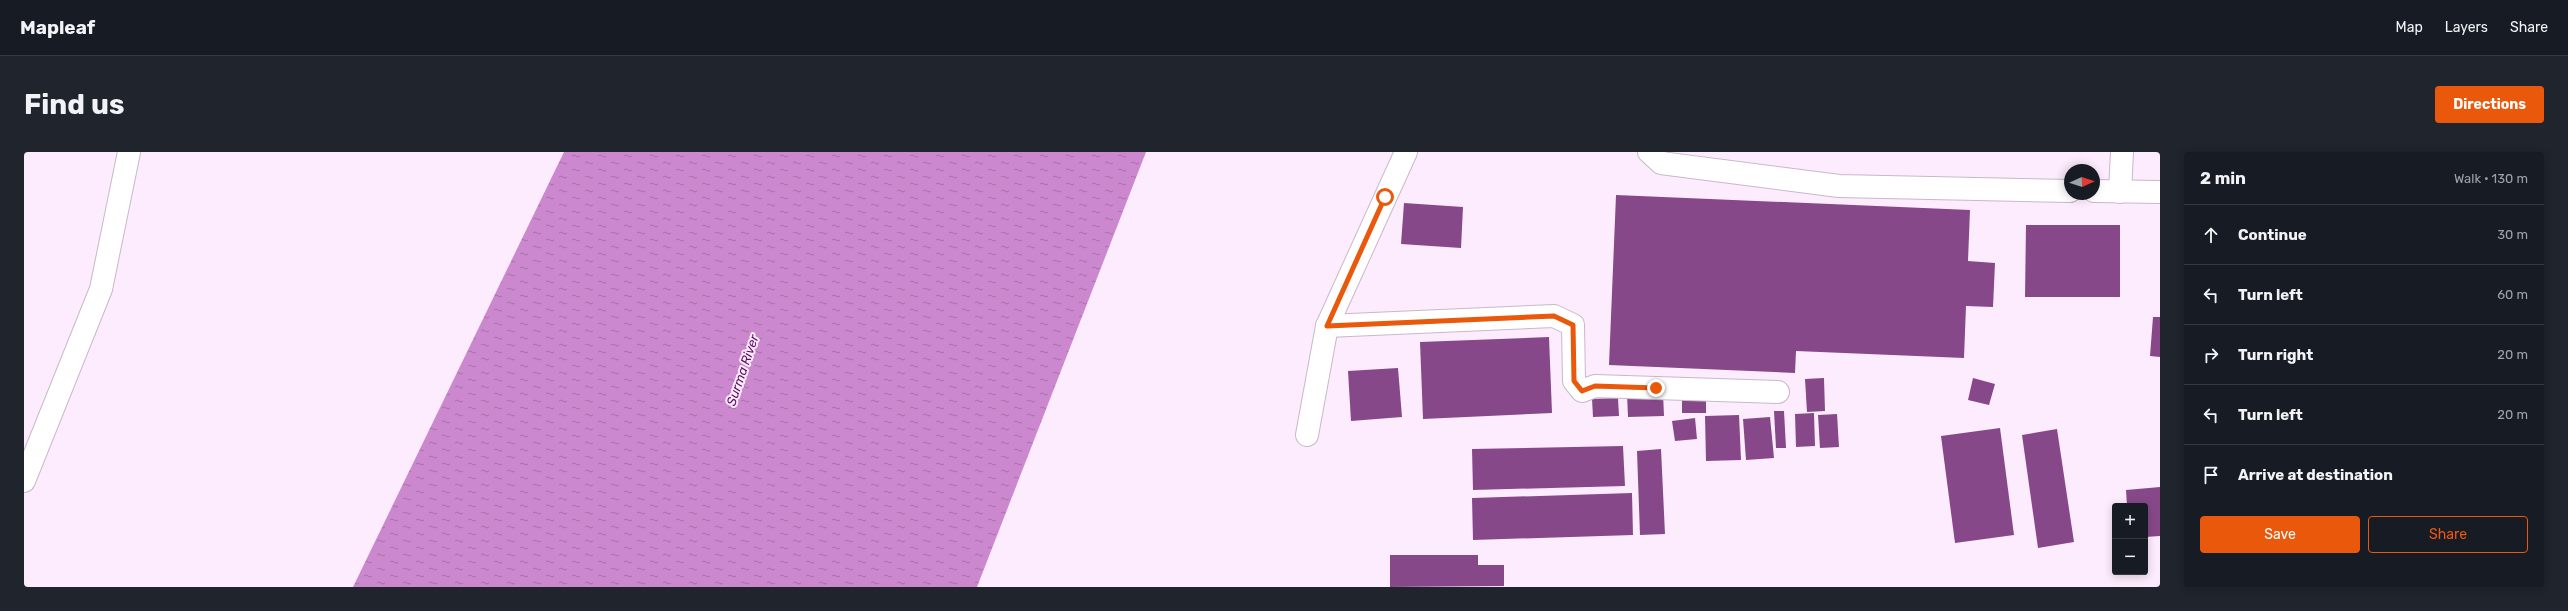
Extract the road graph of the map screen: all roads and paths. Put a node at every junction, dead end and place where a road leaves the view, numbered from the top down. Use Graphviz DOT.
graph roads {
  1 [pos="129,152"];
  2 [pos="1406,152"];
  3 [pos="1649,152"];
  4 [pos="2122,152"];
  5 [pos="2064,191"];
  6 [pos="2100,191"];
  7 [pos="2120,192"];
  8 [pos="2160,192"];
  9 [pos="1327,326"];
  10 [pos="1778,392"];
  11 [pos="1307,435"];
  12 [pos="24,481"];
  1 -- 12 [label="street"];
  2 -- 9 [label="street"];
  3 -- 5 [label="street"];
  4 -- 7 [label="street"];
  6 -- 7 [label="street"];
  7 -- 8 [label="street"];
  9 -- 10 [label="street"];
  9 -- 11 [label="street"];
}
